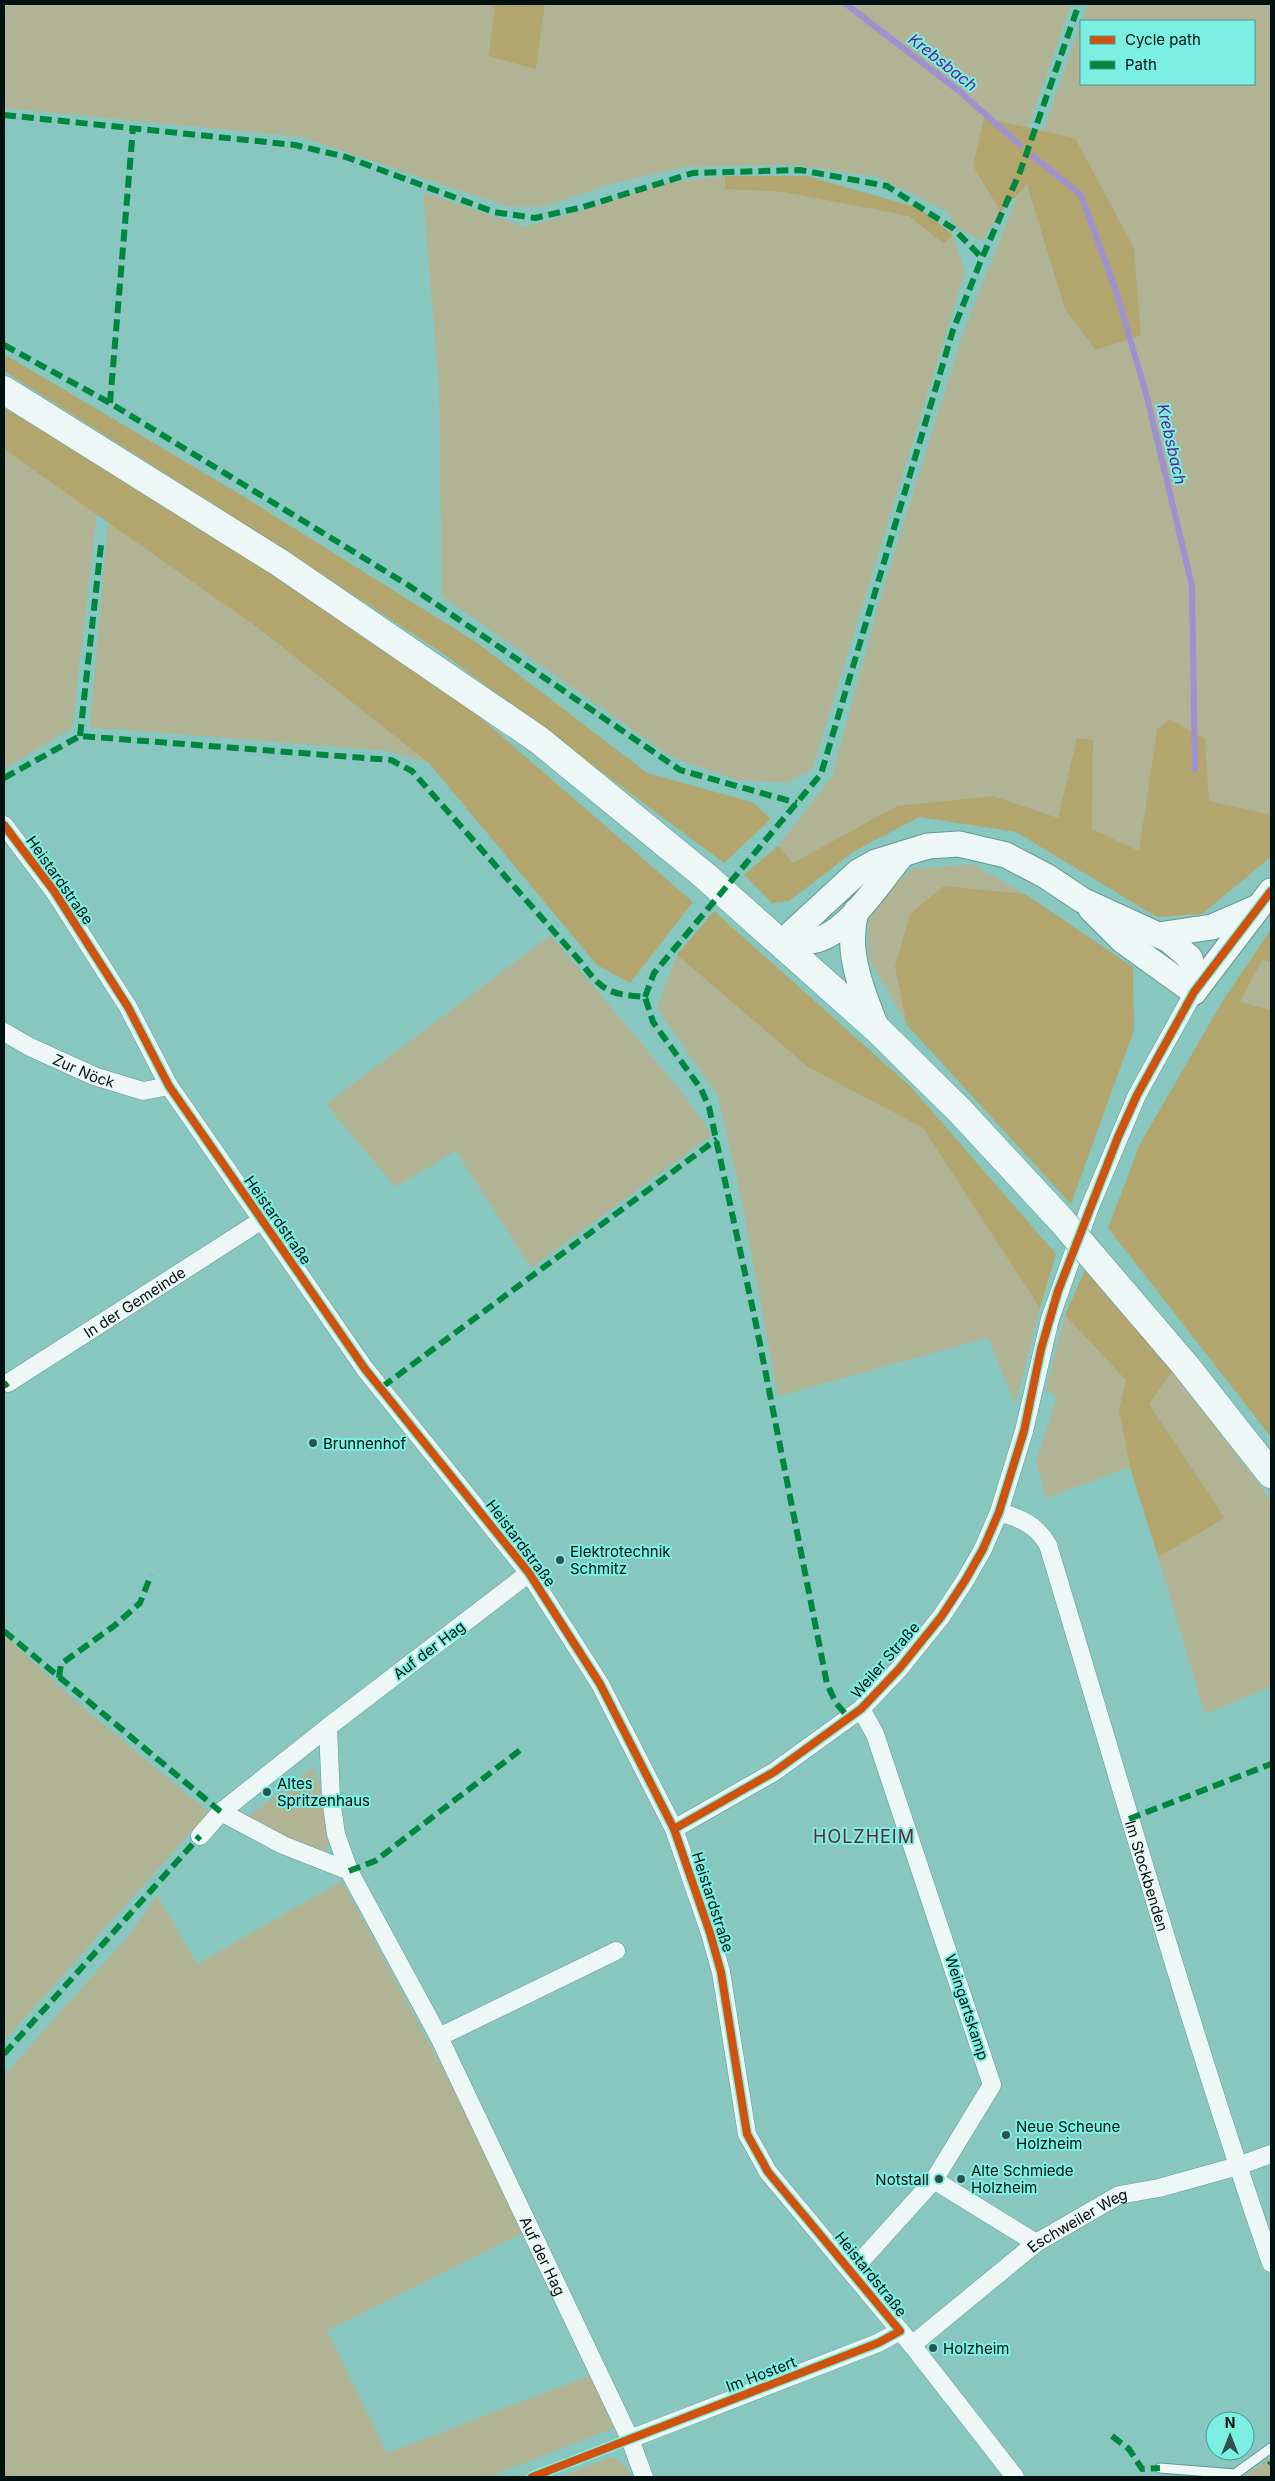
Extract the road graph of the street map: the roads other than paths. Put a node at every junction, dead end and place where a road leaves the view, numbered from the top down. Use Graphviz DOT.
graph roads {
  1 [pos="4,390"];
  2 [pos="4,825"];
  3 [pos="902,855"];
  4 [pos="1265,899"];
  5 [pos="1082,900"];
  6 [pos="856,911"];
  7 [pos="1158,935"];
  8 [pos="781,943"];
  9 [pos="1194,992"];
  10 [pos="876,1029"];
  11 [pos="4,1032"];
  12 [pos="169,1086"];
  13 [pos="262,1220"];
  14 [pos="8,1383"];
  15 [pos="1271,1474"];
  16 [pos="999,1512"];
  17 [pos="529,1573"];
  18 [pos="861,1709"];
  19 [pos="328,1727"];
  20 [pos="221,1812"];
  21 [pos="674,1829"];
  22 [pos="200,1836"];
  23 [pos="349,1870"];
  24 [pos="616,1951"];
  25 [pos="439,2036"];
  26 [pos="1271,2154"];
  27 [pos="1238,2166"];
  28 [pos="934,2180"];
  29 [pos="1036,2243"];
  30 [pos="1271,2263"];
  31 [pos="851,2272"];
  32 [pos="900,2331"];
  33 [pos="912,2345"];
  34 [pos="630,2439"];
  35 [pos="1271,2448"];
  36 [pos="1160,2468"];
  37 [pos="644,2477"];
  38 [pos="1015,2477"];
  1 -- 8 [label="main road"];
  2 -- 12 [label="street, Heistardstraße"];
  3 -- 5 [label="main road"];
  3 -- 6 [label="main road"];
  3 -- 8 [label="main road"];
  4 -- 7 [label="main road"];
  4 -- 9 [label="main road"];
  5 -- 7 [label="main road"];
  5 -- 9 [label="main road"];
  6 -- 8 [label="main road"];
  6 -- 10 [label="main road"];
  7 -- 9 [label="main road"];
  8 -- 10 [label="main road"];
  9 -- 16 [label="street, Weiler Straße"];
  10 -- 15 [label="main road, bridge"];
  11 -- 12 [label="street, Zur Nöck"];
  12 -- 13 [label="street, Heistardstraße"];
  13 -- 14 [label="street, In der Gemeinde"];
  13 -- 17 [label="street, Heistardstraße"];
  16 -- 18 [label="street, Weiler Straße"];
  16 -- 27 [label="street, Im Stockbenden"];
  17 -- 19 [label="street, Auf der Hag"];
  17 -- 21 [label="street, Heistardstraße"];
  18 -- 21 [label="street, Weiler Straße"];
  18 -- 28 [label="street, Weingartskamp"];
  19 -- 20 [label="street, Auf der Hag"];
  19 -- 23 [label="street, Auf der Hag"];
  20 -- 22 [label="street, Auf der Hag"];
  20 -- 23 [label="street"];
  21 -- 31 [label="street, Heistardstraße"];
  23 -- 25 [label="street, Auf der Hag"];
  24 -- 25 [label="street"];
  25 -- 34 [label="street, Auf der Hag"];
  26 -- 27 [label="street, Eschweiler Weg"];
  27 -- 29 [label="street, Eschweiler Weg"];
  27 -- 30 [label="street, Im Stockbenden"];
  28 -- 29 [label="street"];
  28 -- 31 [label="street, Weingartskamp"];
  29 -- 33 [label="street, Eschweiler Weg"];
  31 -- 32 [label="street, Heistardstraße"];
  32 -- 33 [label="street, Heistardstraße"];
  32 -- 34 [label="street, Im Hostert"];
  33 -- 38 [label="street, Heistardstraße"];
  34 -- 37 [label="street, Auf der Hag"];
  35 -- 36 [label="lane"];
}
